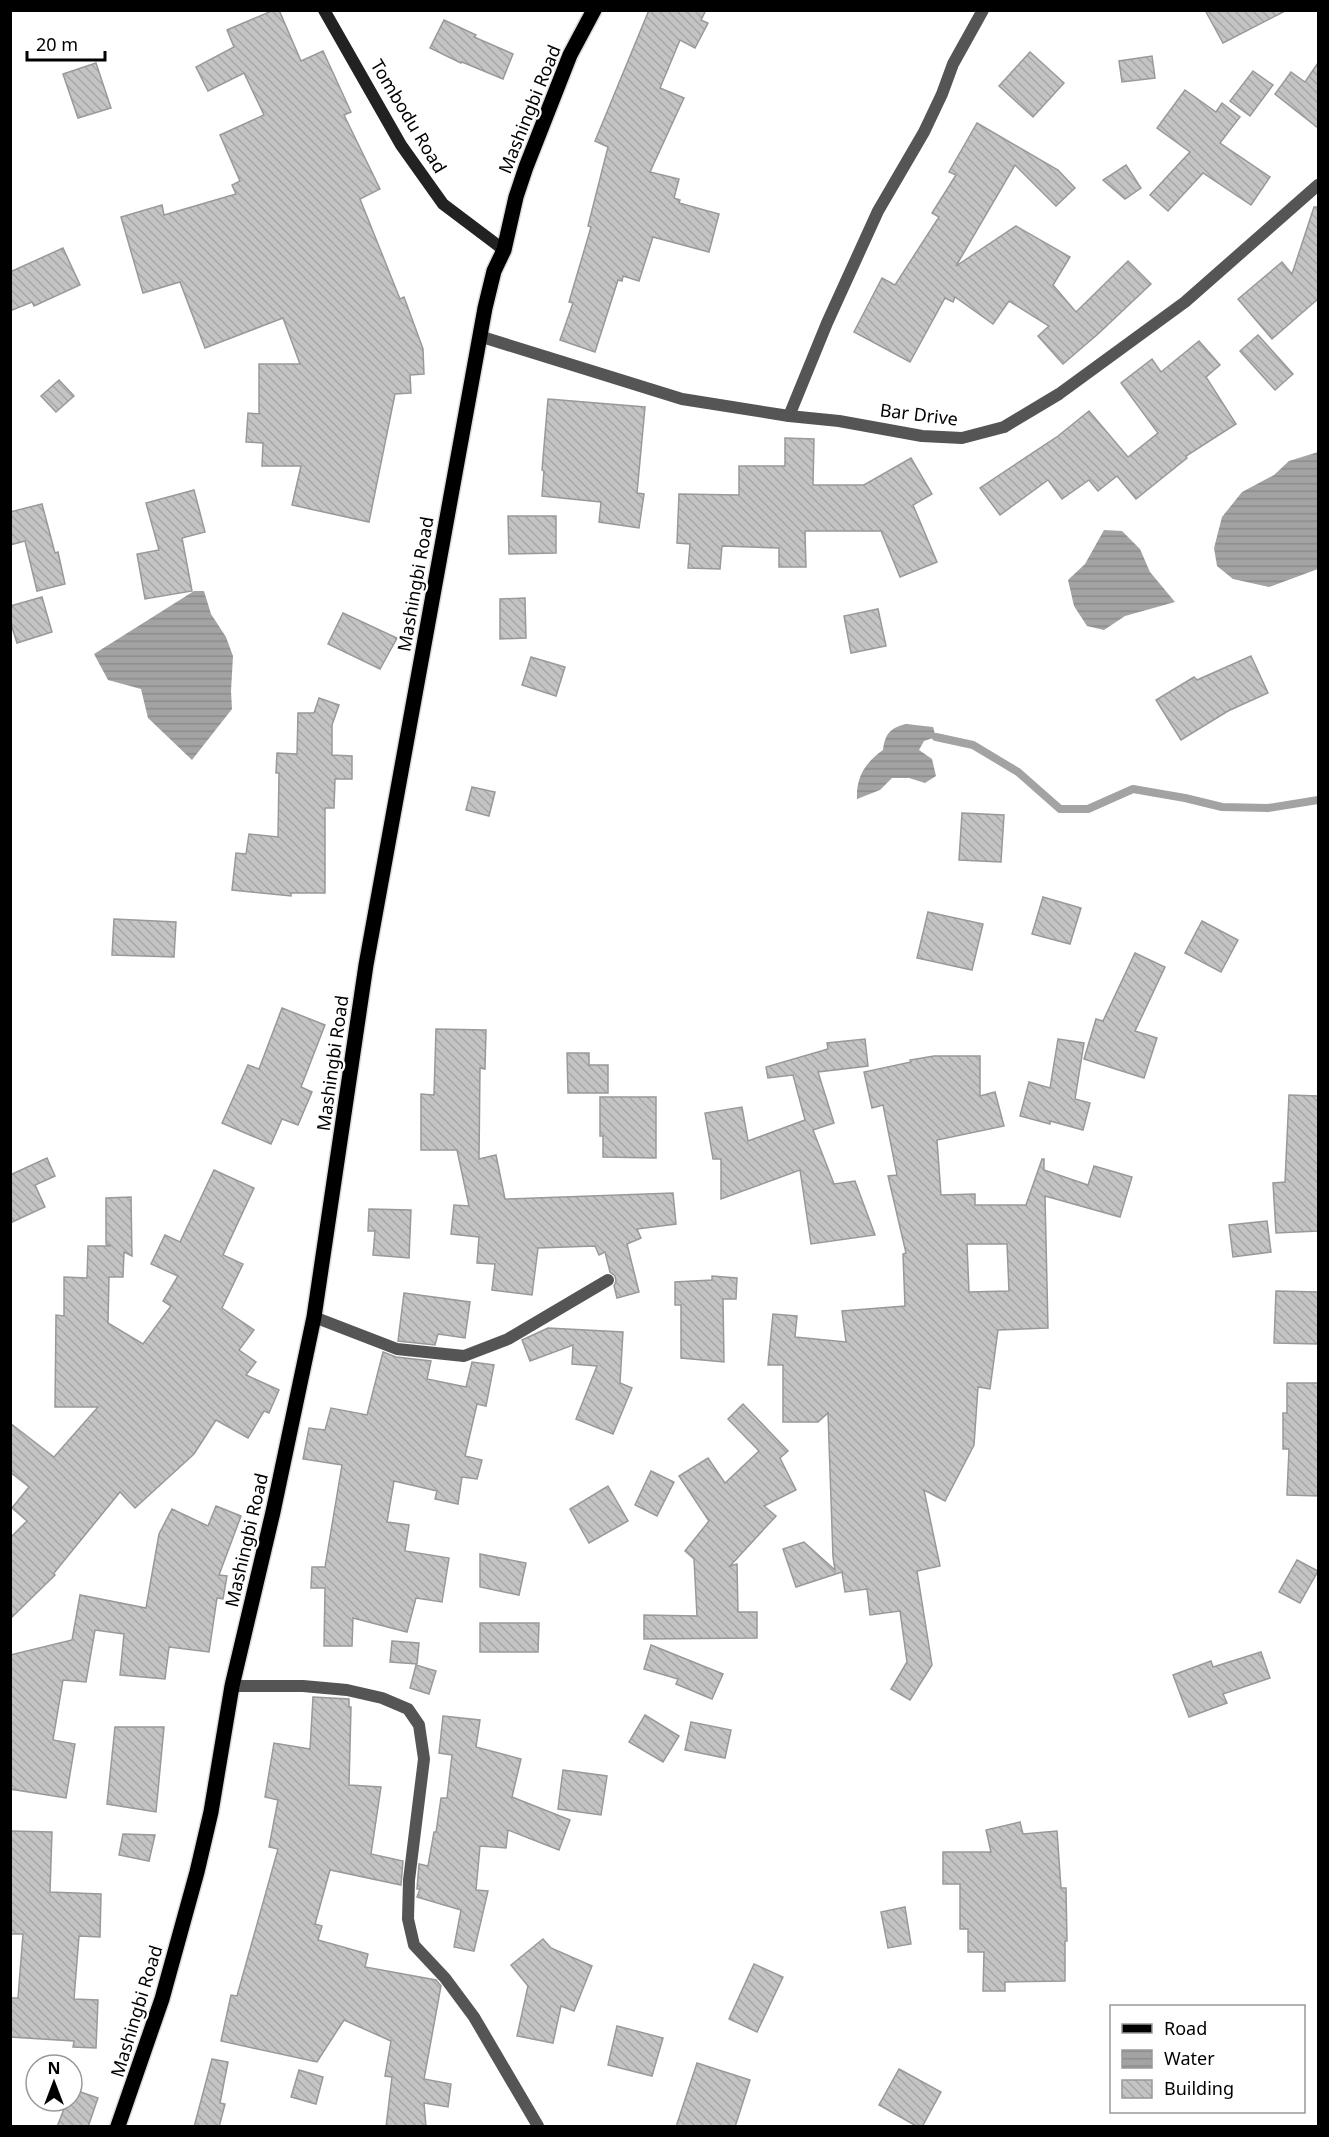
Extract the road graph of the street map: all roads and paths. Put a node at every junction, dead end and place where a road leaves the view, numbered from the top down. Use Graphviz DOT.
graph roads {
  1 [pos="324,10"];
  2 [pos="594,10"];
  3 [pos="983,10"];
  4 [pos="1318,185"];
  5 [pos="504,250"];
  6 [pos="479,336"];
  7 [pos="789,416"];
  8 [pos="608,1280"];
  9 [pos="314,1317"];
  10 [pos="232,1686"];
  11 [pos="118,2127"];
  12 [pos="538,2127"];
  1 -- 5 [label="main road, Tombodu Road"];
  2 -- 5 [label="main road, Mashingbi Road"];
  3 -- 7 [label="street"];
  4 -- 7 [label="street, Bar Drive"];
  5 -- 6 [label="main road, Mashingbi Road"];
  6 -- 7 [label="street, Bar Drive"];
  6 -- 9 [label="main road, Mashingbi Road"];
  8 -- 9 [label="street"];
  9 -- 10 [label="main road, Mashingbi Road"];
  10 -- 11 [label="main road, Mashingbi Road"];
  10 -- 12 [label="street"];
}
